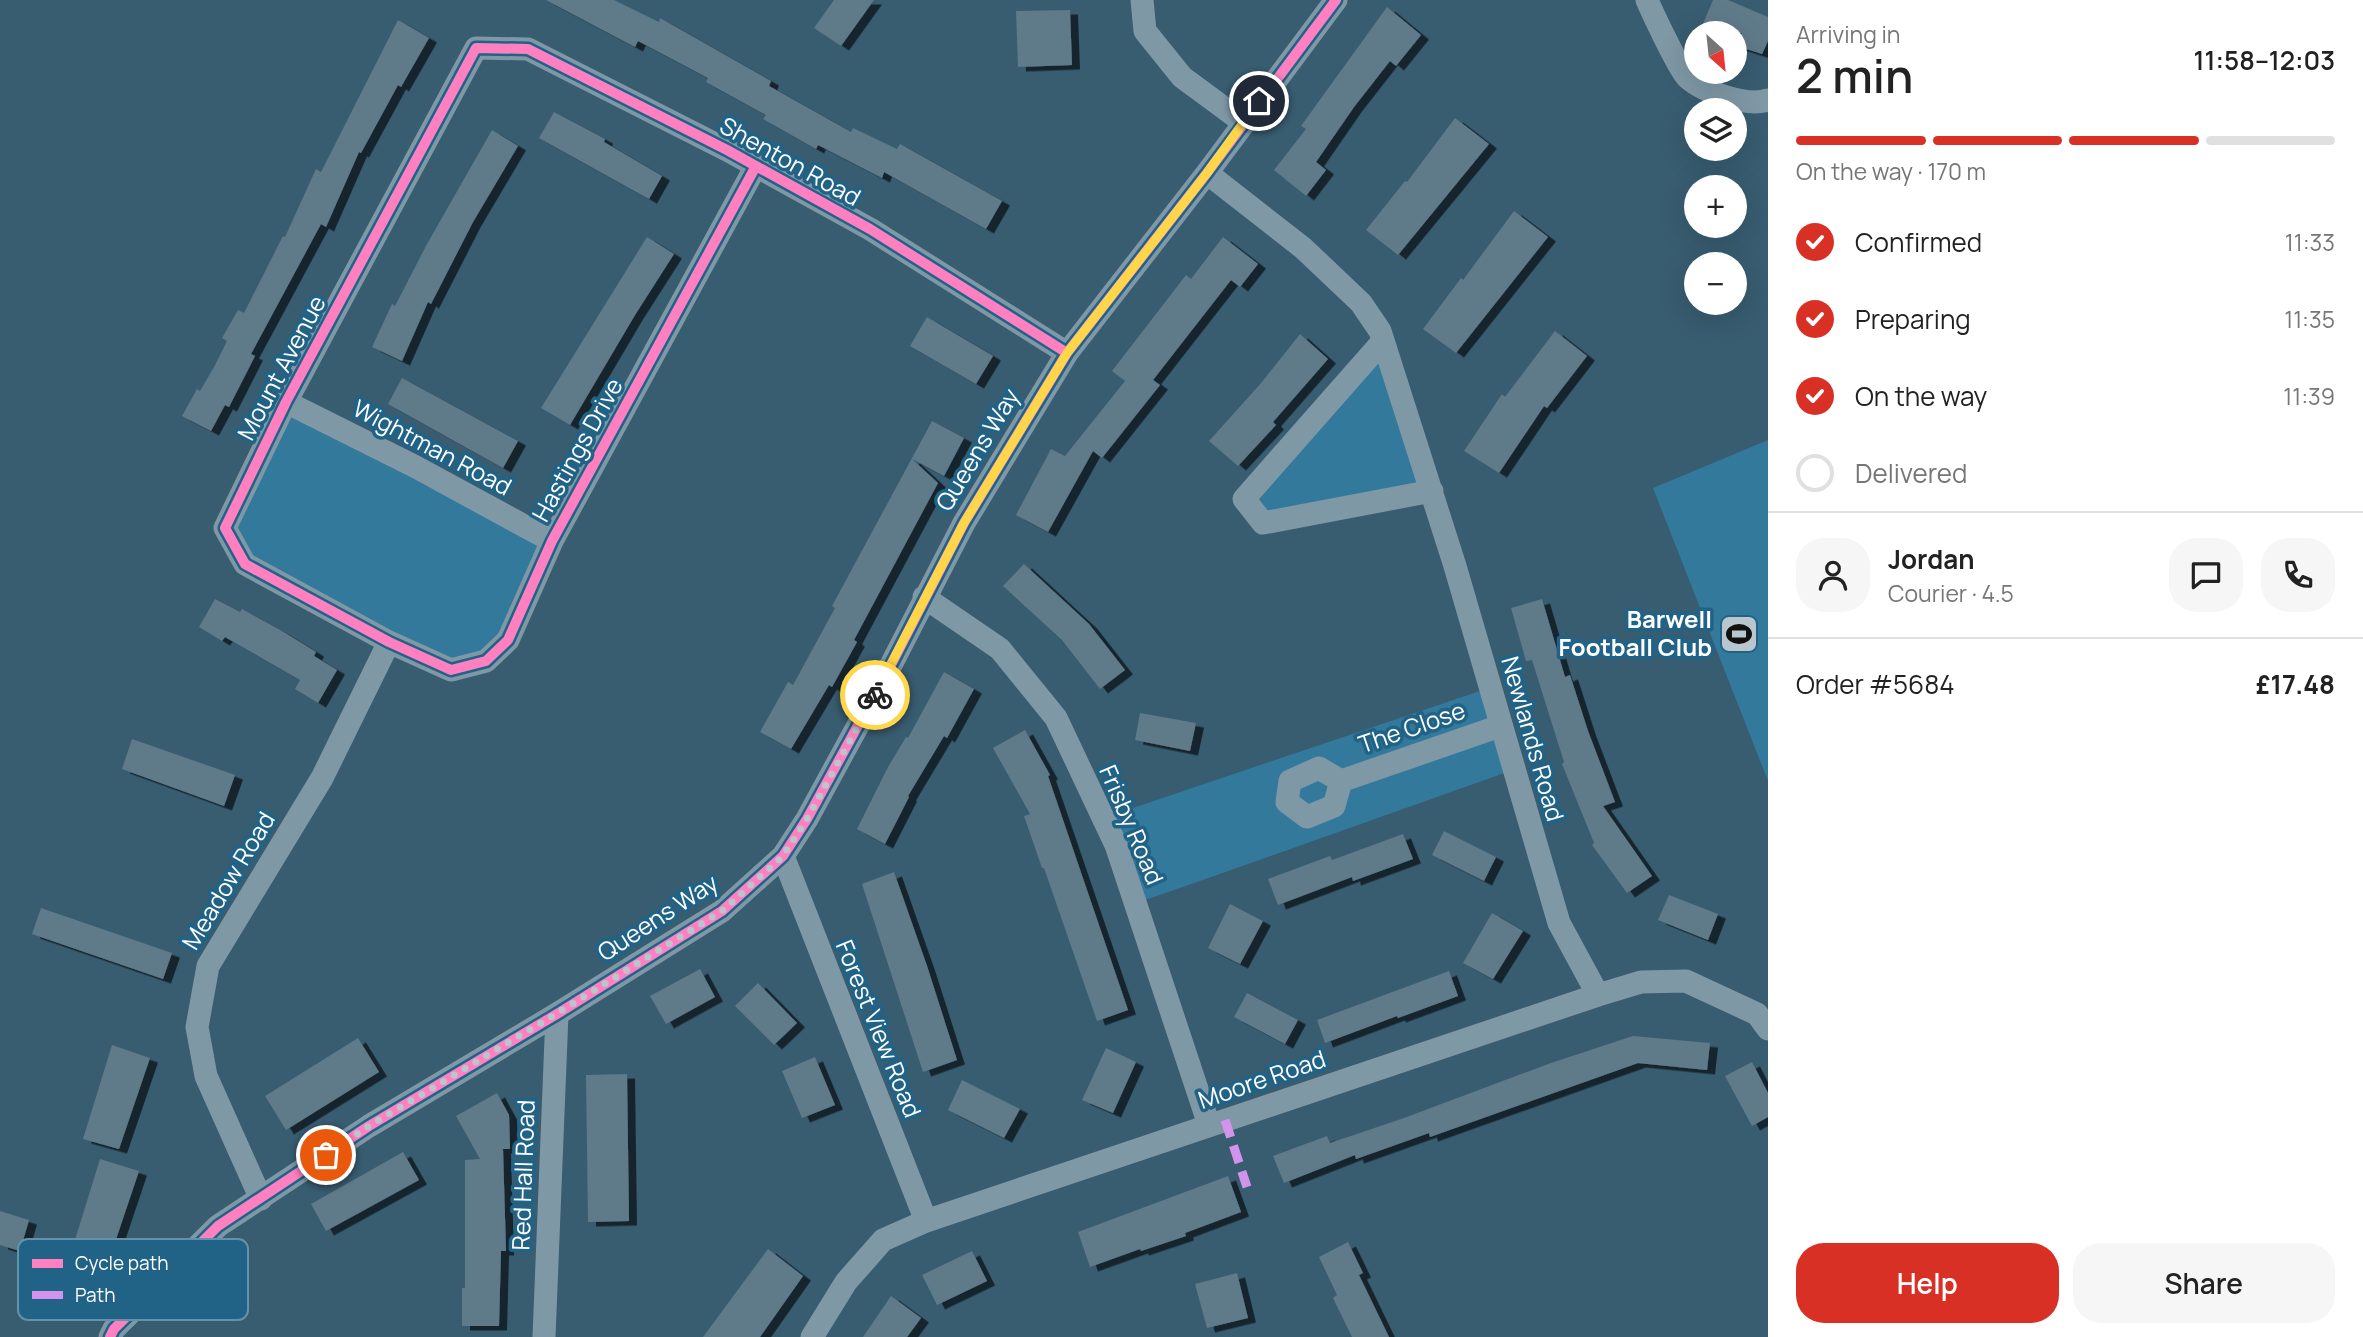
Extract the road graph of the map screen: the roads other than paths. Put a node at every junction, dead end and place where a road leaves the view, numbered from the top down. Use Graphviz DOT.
graph roads {
  1 [pos="1142,0"];
  2 [pos="1336,0"];
  3 [pos="1647,0"];
  4 [pos="476,48"];
  5 [pos="1768,100"];
  6 [pos="1243,122"];
  7 [pos="756,166"];
  8 [pos="1207,173"];
  9 [pos="1383,341"];
  10 [pos="1067,353"];
  11 [pos="286,402"];
  12 [pos="1432,491"];
  13 [pos="552,541"];
  14 [pos="924,597"];
  15 [pos="389,642"];
  16 [pos="1500,726"];
  17 [pos="1341,781"];
  18 [pos="783,856"];
  19 [pos="1598,995"];
  20 [pos="556,1014"];
  21 [pos="1768,1028"];
  22 [pos="1209,1125"];
  23 [pos="261,1199"];
  24 [pos="926,1221"];
  25 [pos="205,1239"];
  26 [pos="123,1320"];
  27 [pos="110,1337"];
  28 [pos="544,1337"];
  29 [pos="812,1337"];
  1 -- 6 [label="street"];
  2 -- 6 [label="street, Queens Way"];
  3 -- 5 [label="street"];
  4 -- 7 [label="street, Shenton Road"];
  4 -- 11 [label="street, Mount Avenue"];
  6 -- 8 [label="street, Queens Way"];
  7 -- 10 [label="street, Shenton Road"];
  7 -- 13 [label="street, Hastings Drive"];
  8 -- 9 [label="street, Newlands Road"];
  8 -- 10 [label="street, Queens Way"];
  9 -- 12 [label="street, Newlands Road"];
  9 -- 12 [label="street"];
  10 -- 14 [label="street, Queens Way"];
  11 -- 13 [label="street, Wightman Road"];
  11 -- 15 [label="street, Mount Avenue"];
  12 -- 16 [label="street, Newlands Road"];
  13 -- 15 [label="street, Hastings Drive"];
  14 -- 18 [label="street, Queens Way"];
  14 -- 22 [label="street, Frisby Road"];
  15 -- 23 [label="street, Meadow Road"];
  16 -- 17 [label="street, The Close"];
  16 -- 19 [label="street, Newlands Road"];
  18 -- 20 [label="street, Queens Way"];
  18 -- 24 [label="street, Forest View Road"];
  19 -- 21 [label="street, Moore Road"];
  19 -- 22 [label="street, Moore Road"];
  20 -- 23 [label="street, Queens Way"];
  20 -- 28 [label="street, Red Hall Road"];
  22 -- 24 [label="street, Moore Road"];
  23 -- 25 [label="street, Queens Way"];
  24 -- 29 [label="street, Moore Road"];
  26 -- 27 [label="street, Queens Way"];
}
